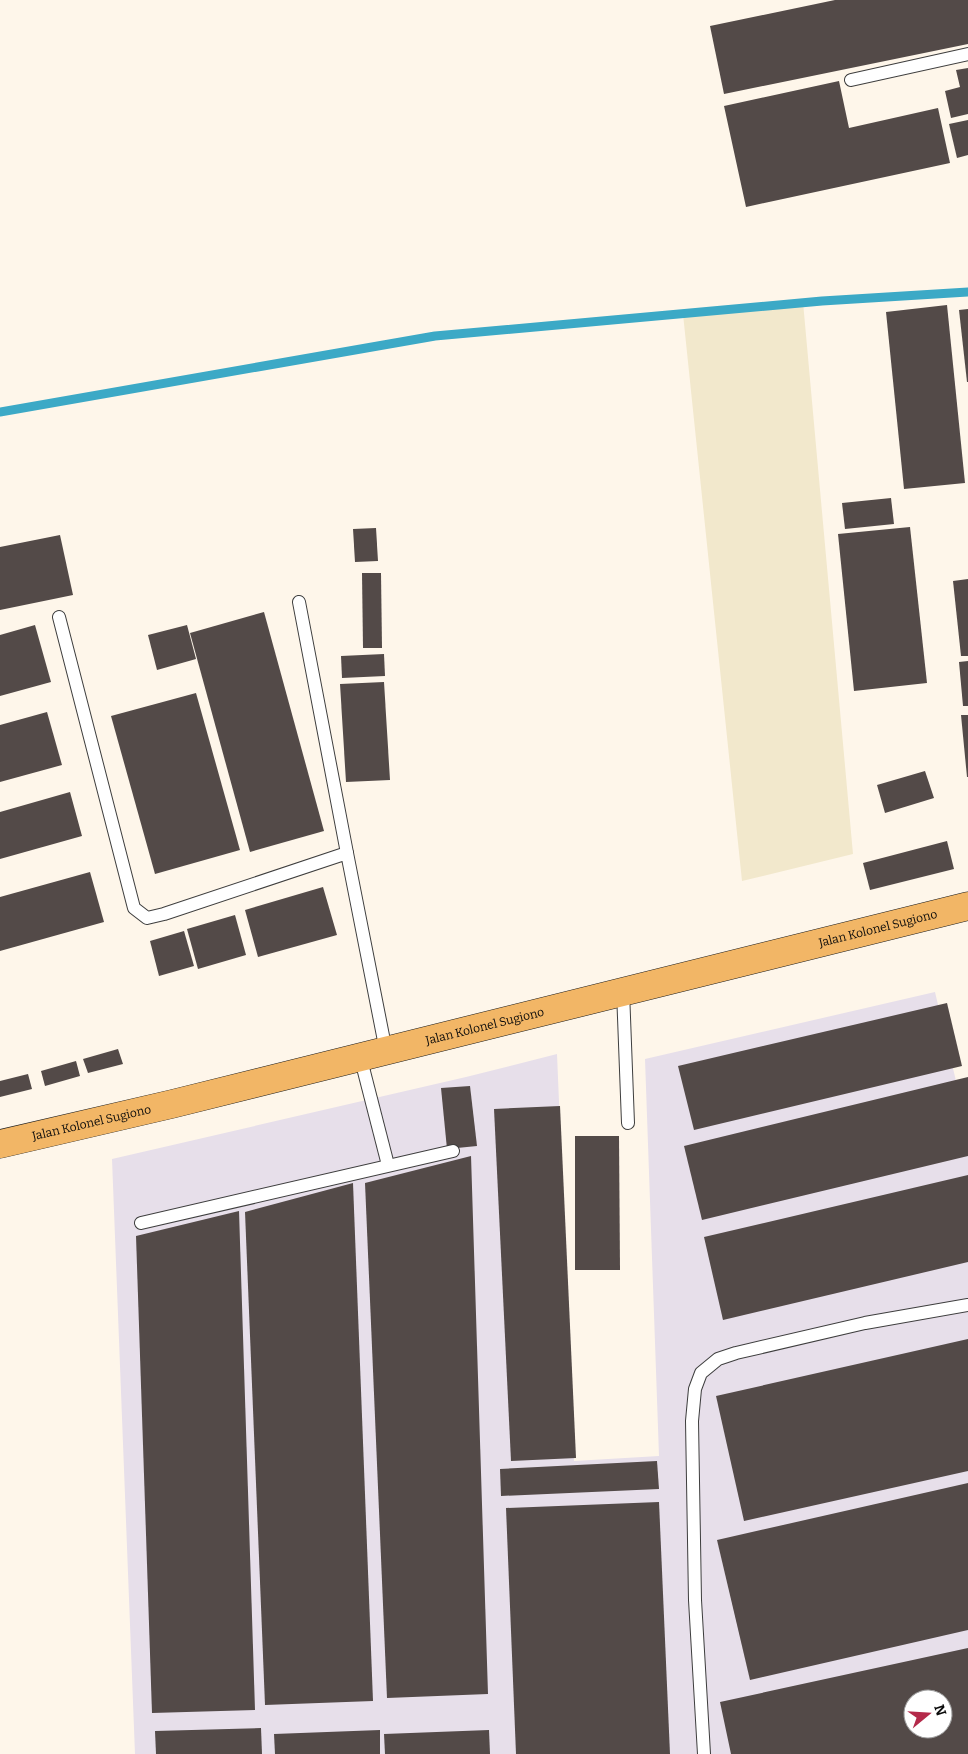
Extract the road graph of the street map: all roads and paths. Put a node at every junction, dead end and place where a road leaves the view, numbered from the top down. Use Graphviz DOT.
graph roads {
  1 [pos="968,54"];
  2 [pos="851,80"];
  3 [pos="298,602"];
  4 [pos="59,617"];
  5 [pos="347,853"];
  6 [pos="968,906"];
  7 [pos="623,991"];
  8 [pos="373,1054"];
  9 [pos="628,1122"];
  10 [pos="0,1144"];
  11 [pos="453,1150"];
  12 [pos="388,1164"];
  13 [pos="141,1223"];
  14 [pos="968,1305"];
  15 [pos="704,1754"];
  1 -- 2 [label="lane"];
  3 -- 5 [label="lane"];
  4 -- 5 [label="lane"];
  5 -- 8 [label="lane"];
  6 -- 7 [label="main road, Jalan Kolonel Sugiono"];
  7 -- 8 [label="main road, Jalan Kolonel Sugiono"];
  7 -- 9 [label="lane"];
  8 -- 10 [label="main road, Jalan Kolonel Sugiono"];
  8 -- 12 [label="lane"];
  11 -- 12 [label="lane"];
  12 -- 13 [label="lane"];
  14 -- 15 [label="lane"];
}
